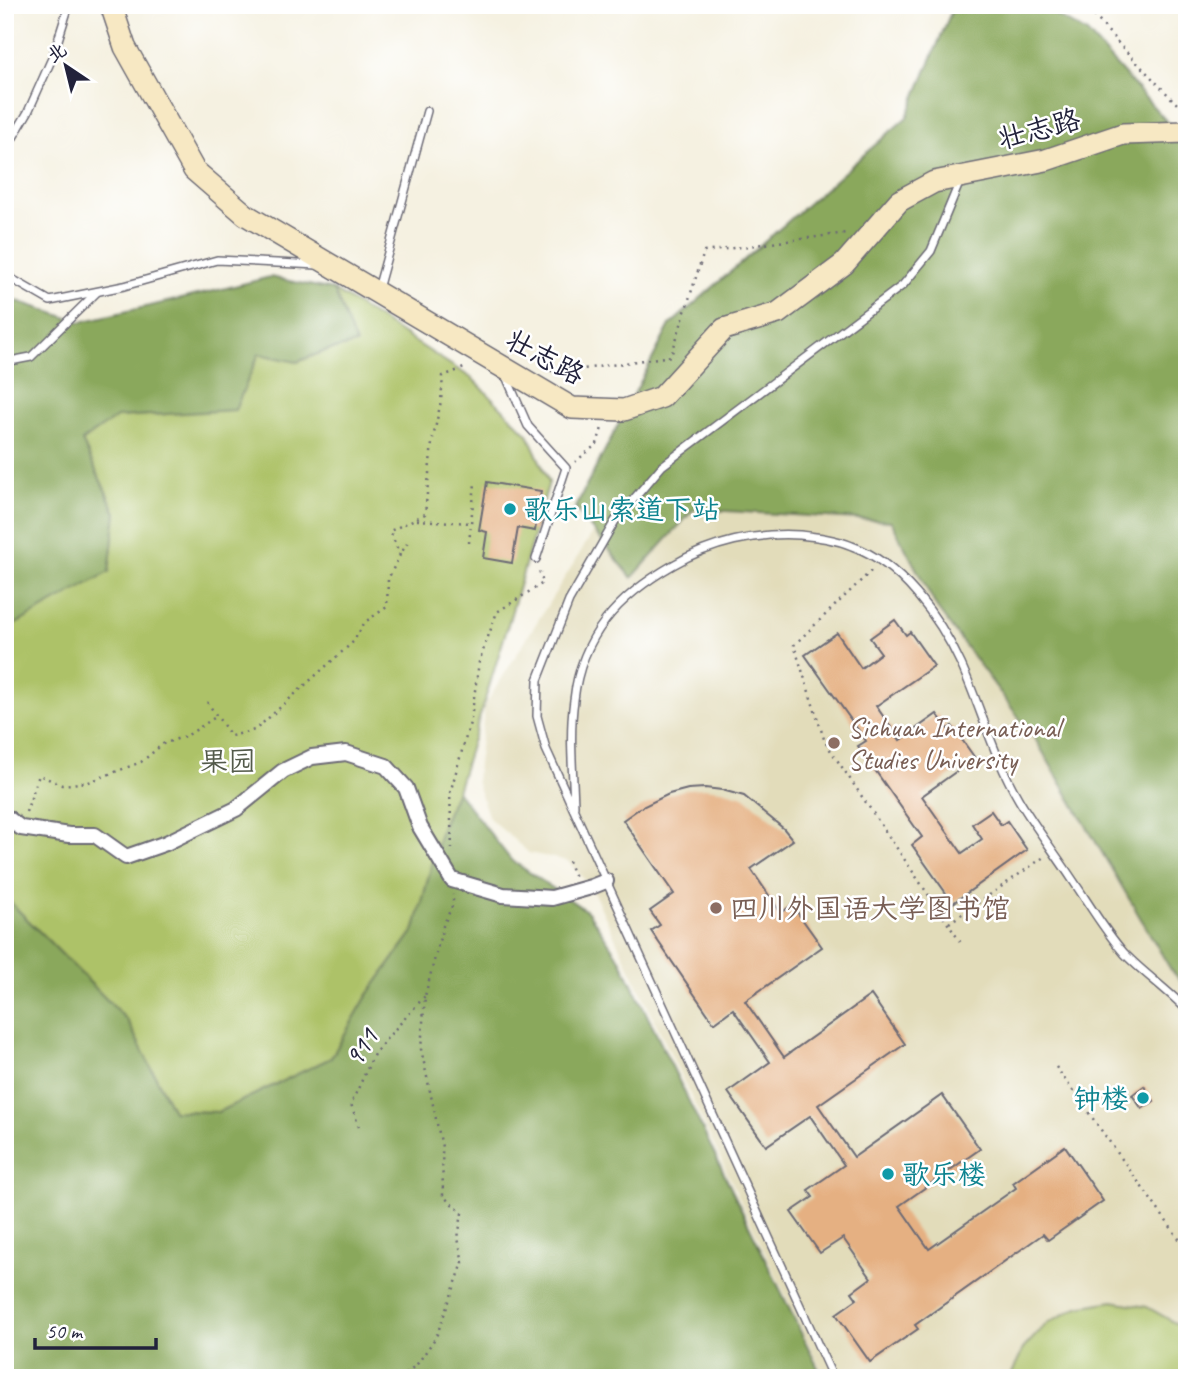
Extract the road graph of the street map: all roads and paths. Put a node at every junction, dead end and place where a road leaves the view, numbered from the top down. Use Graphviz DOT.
graph roads {
  1 [pos="69,5"];
  2 [pos="111,5"];
  3 [pos="1085,5"];
  4 [pos="1187,107"];
  5 [pos="427,111"];
  6 [pos="1187,132"];
  7 [pos="5,151"];
  8 [pos="962,177"];
  9 [pos="863,242"];
  10 [pos="330,265"];
  11 [pos="5,275"];
  12 [pos="97,291"];
  13 [pos="376,293"];
  14 [pos="5,362"];
  15 [pos="501,366"];
  16 [pos="464,368"];
  17 [pos="544,368"];
  18 [pos="602,429"];
  19 [pos="566,468"];
  20 [pos="475,483"];
  21 [pos="413,520"];
  22 [pos="471,523"];
  23 [pos="408,542"];
  24 [pos="469,543"];
  25 [pos="400,555"];
  26 [pos="536,559"];
  27 [pos="881,561"];
  28 [pos="208,702"];
  29 [pos="217,716"];
  30 [pos="574,812"];
  31 [pos="5,816"];
  32 [pos="21,828"];
  33 [pos="452,850"];
  34 [pos="1053,850"];
  35 [pos="452,880"];
  36 [pos="606,881"];
  37 [pos="949,923"];
  38 [pos="961,943"];
  39 [pos="425,996"];
  40 [pos="1187,1010"];
  41 [pos="1056,1066"];
  42 [pos="359,1127"];
  43 [pos="1187,1250"];
  44 [pos="401,1378"];
  45 [pos="833,1378"];
  1 -- 7 [label="lane"];
  2 -- 10 [label="street, 壮志路"];
  3 -- 4 [label="path"];
  5 -- 13 [label="lane"];
  6 -- 8 [label="street, 壮志路"];
  8 -- 9 [label="street, 壮志路"];
  8 -- 30 [label="lane"];
  9 -- 15 [label="street, 壮志路"];
  9 -- 17 [label="path"];
  10 -- 12 [label="lane"];
  10 -- 13 [label="street, 壮志路"];
  11 -- 12 [label="lane"];
  12 -- 14 [label="lane"];
  13 -- 15 [label="street, 壮志路"];
  15 -- 19 [label="lane"];
  16 -- 21 [label="path"];
  18 -- 19 [label="path"];
  19 -- 26 [label="lane"];
  20 -- 22 [label="path"];
  21 -- 22 [label="path"];
  21 -- 25 [label="path"];
  22 -- 24 [label="path"];
  23 -- 25 [label="path"];
  25 -- 29 [label="path"];
  26 -- 33 [label="path"];
  27 -- 30 [label="lane"];
  27 -- 34 [label="lane"];
  27 -- 37 [label="path"];
  28 -- 29 [label="path"];
  29 -- 32 [label="path"];
  30 -- 36 [label="lane"];
  31 -- 32 [label="street"];
  32 -- 35 [label="street"];
  34 -- 37 [label="path"];
  34 -- 40 [label="lane"];
  35 -- 36 [label="street"];
  35 -- 39 [label="path"];
  36 -- 45 [label="lane"];
  37 -- 38 [label="path"];
  39 -- 42 [label="path, 911"];
  39 -- 44 [label="path"];
  41 -- 43 [label="path"];
}
